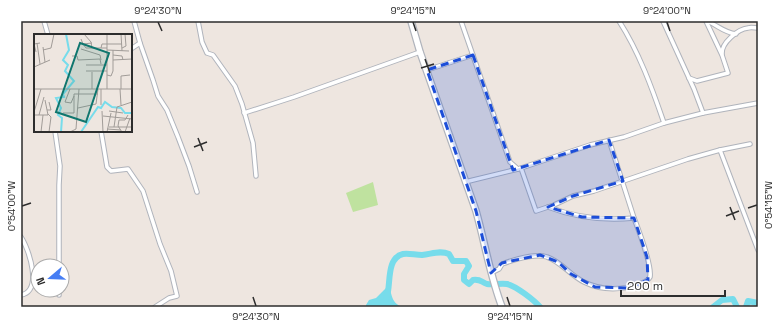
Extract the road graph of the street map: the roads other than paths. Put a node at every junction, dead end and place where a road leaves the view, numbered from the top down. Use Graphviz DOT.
graph roads {
  1 [pos="44,21"];
  2 [pos="134,21"];
  3 [pos="198,21"];
  4 [pos="411,21"];
  5 [pos="461,21"];
  6 [pos="619,21"];
  7 [pos="663,21"];
  8 [pos="707,21"];
  9 [pos="758,28"];
  10 [pos="48,34"];
  11 [pos="736,34"];
  12 [pos="140,43"];
  13 [pos="132,49"];
  14 [pos="420,52"];
  15 [pos="473,55"];
  16 [pos="722,55"];
  17 [pos="427,70"];
  18 [pos="689,78"];
  19 [pos="696,81"];
  20 [pos="694,89"];
  21 [pos="758,103"];
  22 [pos="244,113"];
  23 [pos="703,113"];
  24 [pos="664,123"];
  25 [pos="55,132"];
  26 [pos="101,132"];
  27 [pos="609,140"];
  28 [pos="750,144"];
  29 [pos="720,150"];
  30 [pos="510,162"];
  31 [pos="519,169"];
  32 [pos="508,171"];
  33 [pos="256,176"];
  34 [pos="623,181"];
  35 [pos="465,182"];
  36 [pos="197,192"];
  37 [pos="548,207"];
  38 [pos="634,218"];
  39 [pos="21,237"];
  40 [pos="758,250"];
  41 [pos="59,258"];
  42 [pos="491,273"];
  43 [pos="21,295"];
  44 [pos="154,307"];
  45 [pos="502,307"];
  1 -- 10 [label="street"];
  2 -- 12 [label="street"];
  3 -- 22 [label="street"];
  4 -- 14 [label="main road"];
  5 -- 15 [label="street"];
  6 -- 24 [label="street"];
  7 -- 18 [label="street"];
  8 -- 11 [label="street"];
  8 -- 16 [label="street"];
  9 -- 11 [label="street"];
  11 -- 16 [label="street"];
  12 -- 13 [label="street"];
  12 -- 36 [label="street"];
  14 -- 17 [label="main road"];
  14 -- 22 [label="street"];
  15 -- 17 [label="street"];
  15 -- 30 [label="street"];
  16 -- 19 [label="street"];
  17 -- 35 [label="main road"];
  18 -- 19 [label="street"];
  18 -- 20 [label="street"];
  19 -- 20 [label="street"];
  20 -- 23 [label="street"];
  21 -- 23 [label="street"];
  22 -- 33 [label="street"];
  23 -- 24 [label="street"];
  24 -- 27 [label="street"];
  25 -- 41 [label="street"];
  26 -- 44 [label="street"];
  27 -- 31 [label="street"];
  27 -- 34 [label="street"];
  28 -- 29 [label="street"];
  29 -- 34 [label="street"];
  29 -- 40 [label="street"];
  30 -- 31 [label="street"];
  30 -- 32 [label="street"];
  31 -- 32 [label="street"];
  31 -- 37 [label="street"];
  32 -- 35 [label="street"];
  34 -- 37 [label="street"];
  34 -- 38 [label="street"];
  35 -- 42 [label="main road"];
  37 -- 38 [label="street"];
  38 -- 42 [label="street"];
  39 -- 43 [label="street"];
  42 -- 45 [label="main road"];
}
